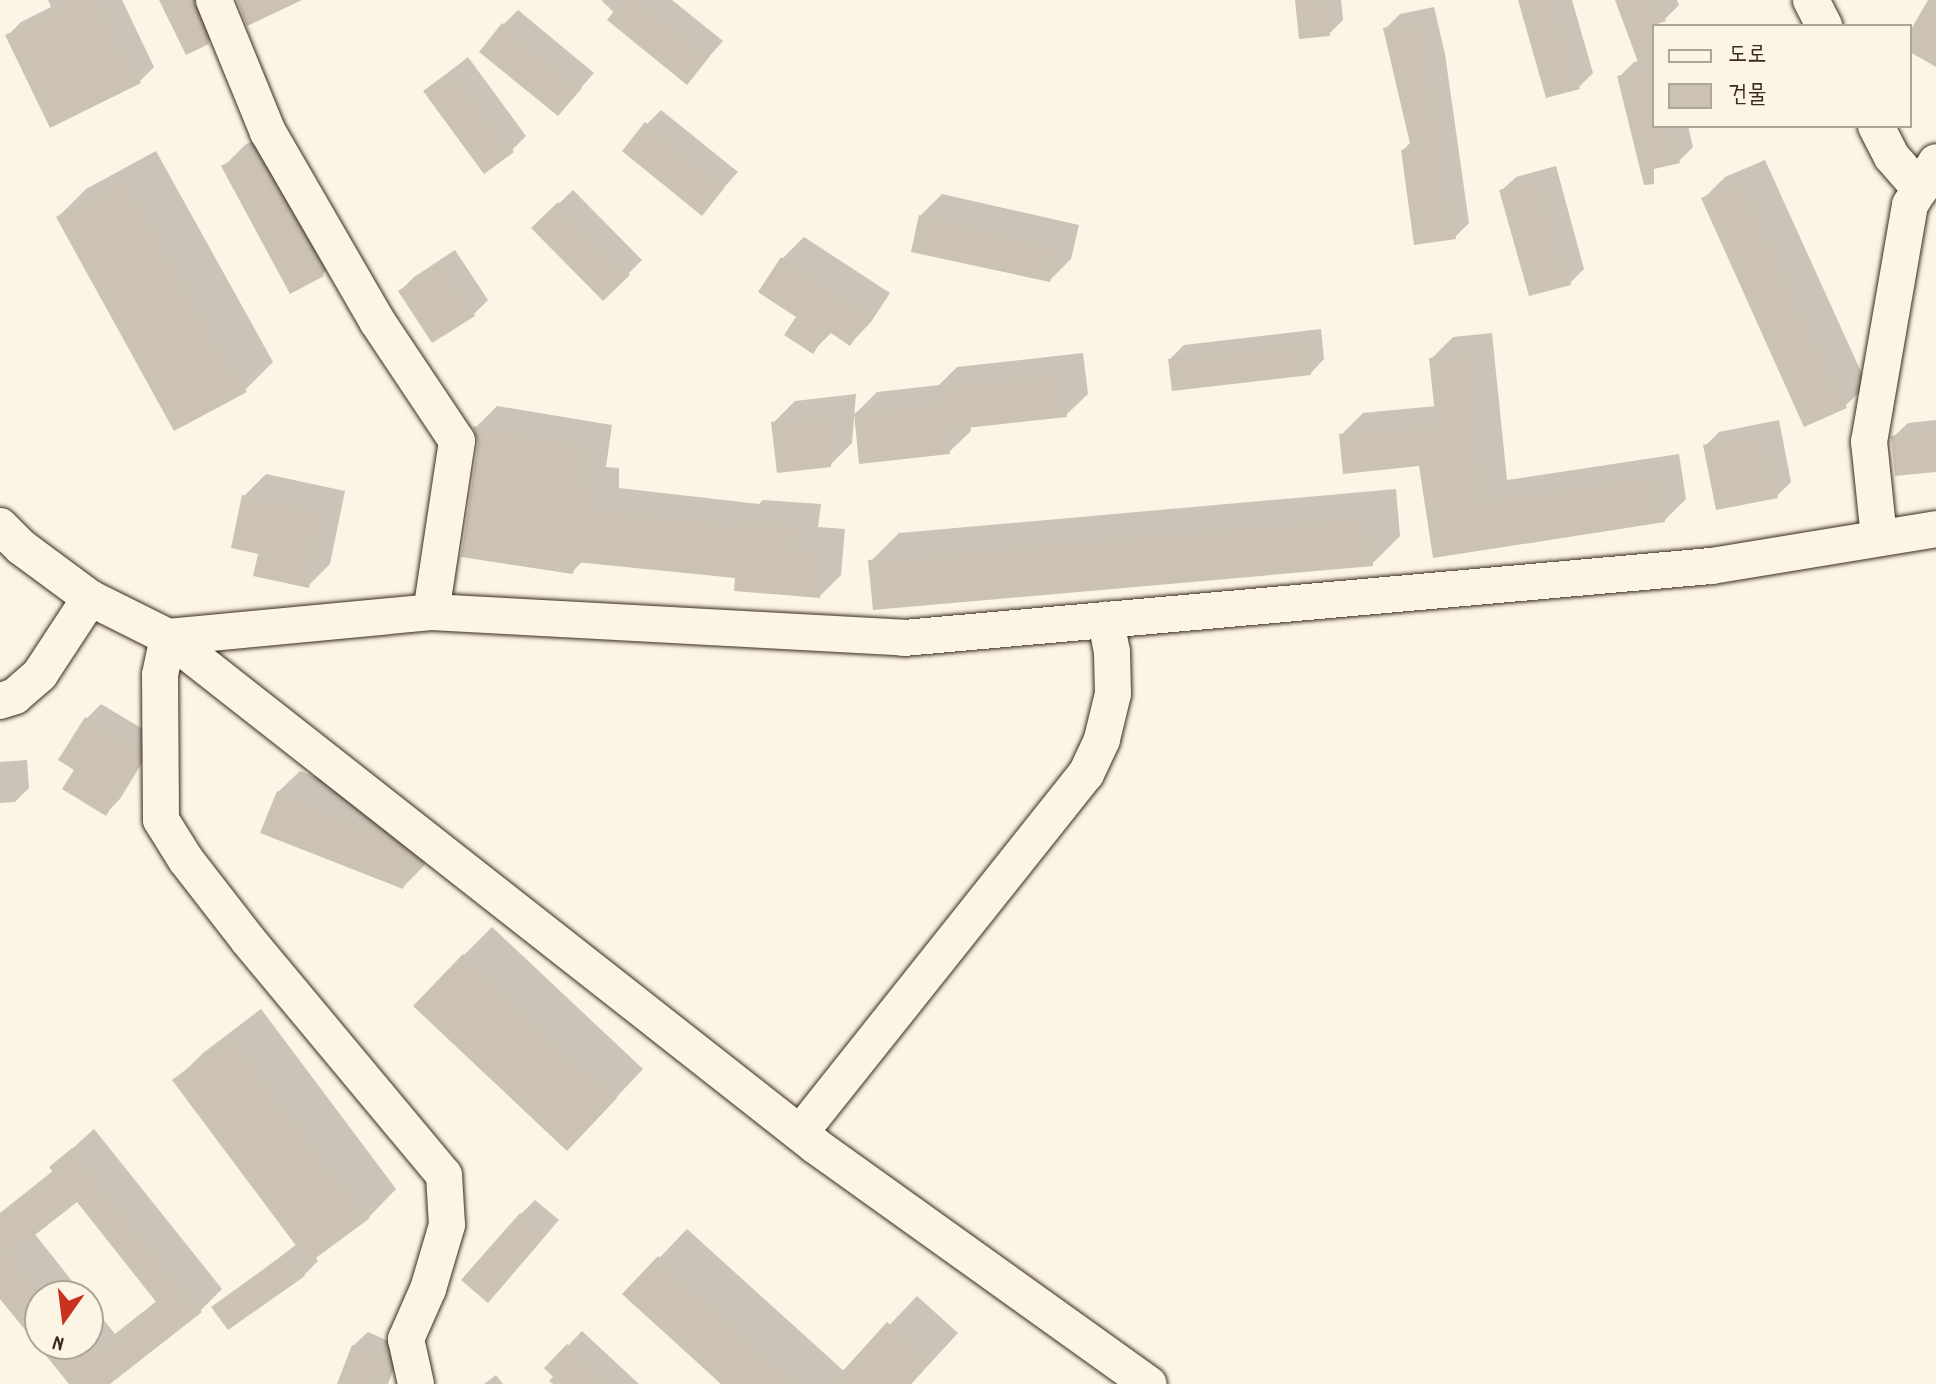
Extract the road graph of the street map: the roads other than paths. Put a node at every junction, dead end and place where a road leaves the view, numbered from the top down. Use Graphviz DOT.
graph roads {
  1 [pos="214,0"];
  2 [pos="1811,0"];
  3 [pos="1823,24"];
  4 [pos="1877,128"];
  5 [pos="1928,175"];
  6 [pos="0,526"];
  7 [pos="1936,529"];
  8 [pos="1879,538"];
  9 [pos="90,598"];
  10 [pos="431,612"];
  11 [pos="1106,620"];
  12 [pos="168,637"];
  13 [pos="0,701"];
  14 [pos="800,1133"];
  15 [pos="416,1384"];
  16 [pos="1149,1384"];
  1 -- 10 [label="street"];
  2 -- 3 [label="street"];
  4 -- 5 [label="street"];
  5 -- 8 [label="street"];
  6 -- 9 [label="street"];
  7 -- 8 [label="street"];
  8 -- 11 [label="street"];
  9 -- 12 [label="street"];
  9 -- 13 [label="street"];
  10 -- 11 [label="street"];
  10 -- 12 [label="street"];
  11 -- 14 [label="street"];
  12 -- 14 [label="street"];
  12 -- 15 [label="street"];
  14 -- 16 [label="street"];
}
